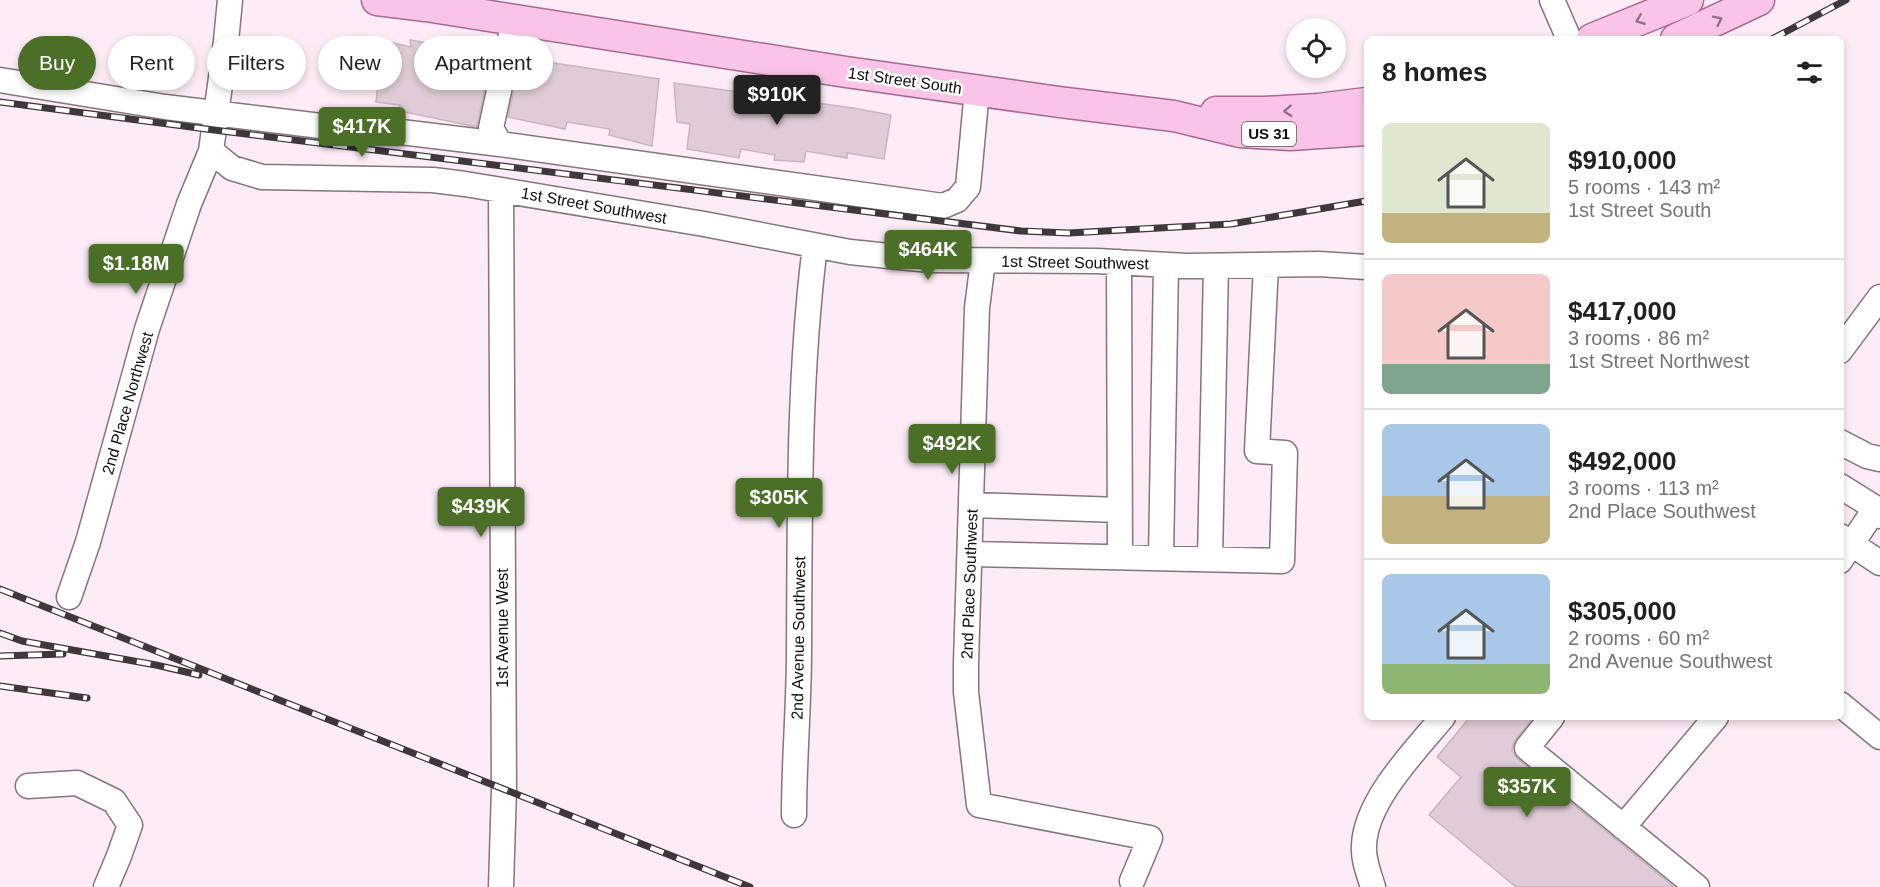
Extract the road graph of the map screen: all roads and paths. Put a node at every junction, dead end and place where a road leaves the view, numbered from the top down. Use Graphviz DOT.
graph roads {
  1 [pos="230,0"];
  2 [pos="377,0"];
  3 [pos="1552,0"];
  4 [pos="1688,0"];
  5 [pos="1759,0"];
  6 [pos="504,19"];
  7 [pos="1568,36"];
  8 [pos="1599,36"];
  9 [pos="1682,36"];
  10 [pos="0,80"];
  11 [pos="977,90"];
  12 [pos="1364,104"];
  13 [pos="215,113"];
  14 [pos="1325,121"];
  15 [pos="1364,130"];
  16 [pos="501,144"];
  17 [pos="211,151"];
  18 [pos="501,190"];
  19 [pos="815,246"];
  20 [pos="983,261"];
  21 [pos="1119,262"];
  22 [pos="1166,265"];
  23 [pos="1266,265"];
  24 [pos="1216,266"];
  25 [pos="1364,267"];
  26 [pos="1880,297"];
  27 [pos="1844,346"];
  28 [pos="1844,444"];
  29 [pos="1880,459"];
  30 [pos="1844,489"];
  31 [pos="972,505"];
  32 [pos="1120,510"];
  33 [pos="1878,512"];
  34 [pos="1845,547"];
  35 [pos="971,554"];
  36 [pos="1120,557"];
  37 [pos="1161,558"];
  38 [pos="1210,560"];
  39 [pos="1880,563"];
  40 [pos="69,597"];
  41 [pos="1844,707"];
  42 [pos="1441,720"];
  43 [pos="1550,720"];
  44 [pos="1713,720"];
  45 [pos="1880,736"];
  46 [pos="28,786"];
  47 [pos="794,815"];
  48 [pos="1623,827"];
  49 [pos="1132,881"];
  50 [pos="106,887"];
  51 [pos="501,887"];
  52 [pos="1373,887"];
  53 [pos="1697,887"];
  1 -- 13 [label="street, 2nd Place Northwest"];
  2 -- 6 [label="main road, US 31"];
  3 -- 7 [label="street"];
  4 -- 8 [label="main road, one-way"];
  9 -- 5 [label="main road, one-way"];
  6 -- 11 [label="main road, 1st Street South / US 31"];
  6 -- 16 [label="street"];
  10 -- 13 [label="street"];
  11 -- 14 [label="main road, 1st Street South / US 31"];
  11 -- 16 [label="street"];
  12 -- 14 [label="main road, 1st Street South / US 31"];
  13 -- 16 [label="street"];
  13 -- 17 [label="street, 2nd Place Northwest"];
  14 -- 15 [label="main road, 1st Street South / US 31"];
  17 -- 18 [label="street, 1st Street Southwest"];
  17 -- 40 [label="street, 2nd Place Northwest"];
  18 -- 19 [label="street, 1st Street Southwest"];
  18 -- 51 [label="street, 1st Avenue West"];
  19 -- 20 [label="street, 1st Street Southwest"];
  19 -- 47 [label="street, 2nd Avenue Southwest"];
  20 -- 21 [label="street, 1st Street Southwest"];
  20 -- 31 [label="street, 2nd Place Southwest"];
  21 -- 22 [label="street, 1st Street Southwest"];
  21 -- 32 [label="street"];
  22 -- 24 [label="street, 1st Street Southwest"];
  22 -- 37 [label="street"];
  23 -- 24 [label="street, 1st Street Southwest"];
  23 -- 25 [label="street, 1st Street Southwest"];
  23 -- 38 [label="street"];
  24 -- 38 [label="street"];
  26 -- 27 [label="street"];
  28 -- 29 [label="street"];
  30 -- 33 [label="street"];
  31 -- 32 [label="street"];
  31 -- 35 [label="street, 2nd Place Southwest"];
  32 -- 36 [label="street"];
  33 -- 34 [label="street"];
  34 -- 39 [label="street"];
  35 -- 36 [label="street"];
  35 -- 49 [label="street, 2nd Place Southwest"];
  36 -- 37 [label="street"];
  37 -- 38 [label="street"];
  41 -- 45 [label="street"];
  42 -- 52 [label="street"];
  43 -- 48 [label="street"];
  44 -- 48 [label="street"];
  46 -- 50 [label="street"];
  48 -- 53 [label="street"];
}
